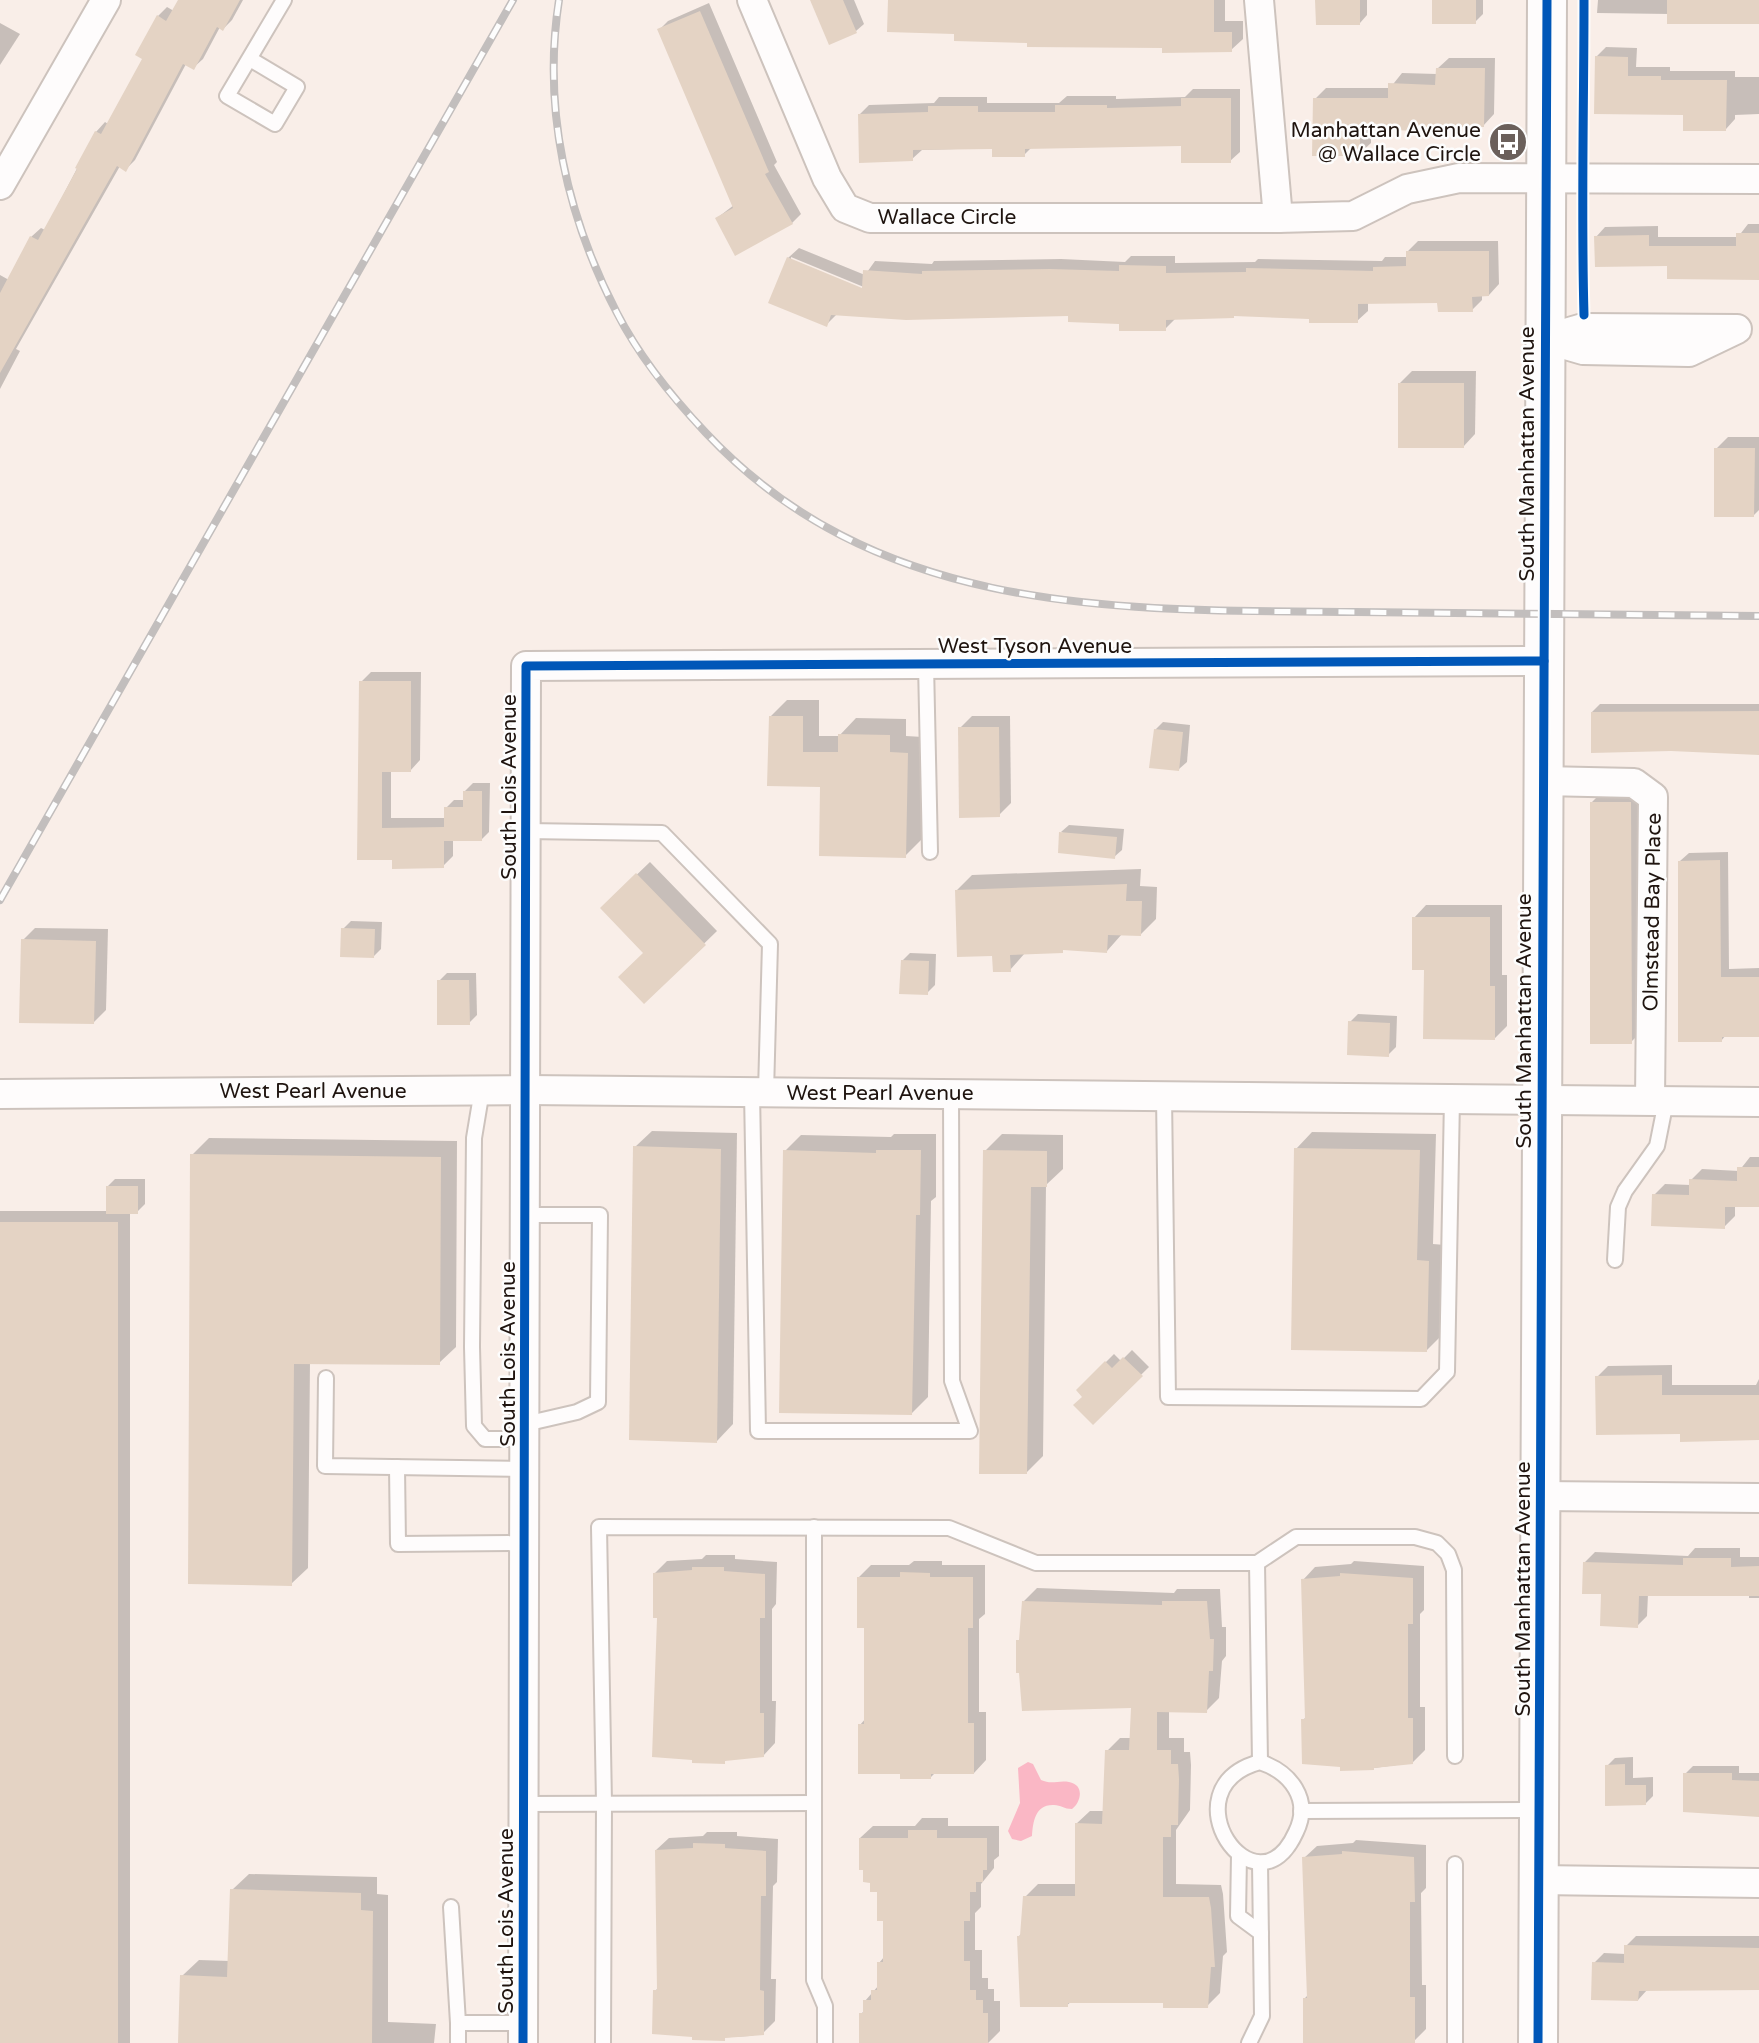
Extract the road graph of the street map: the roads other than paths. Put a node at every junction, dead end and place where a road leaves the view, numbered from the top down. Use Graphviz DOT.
graph roads {
  1 [pos="106,0"];
  2 [pos="284,0"];
  3 [pos="752,0"];
  4 [pos="1259,0"];
  5 [pos="1547,0"];
  6 [pos="250,59"];
  7 [pos="1545,177"];
  8 [pos="1759,179"];
  9 [pos="0,185"];
  10 [pos="1278,218"];
  11 [pos="1748,329"];
  12 [pos="1545,339"];
  13 [pos="1544,661"];
  14 [pos="926,664"];
  15 [pos="526,666"];
  16 [pos="1543,781"];
  17 [pos="526,831"];
  18 [pos="930,852"];
  19 [pos="482,1090"];
  20 [pos="527,1090"];
  21 [pos="759,1092"];
  22 [pos="0,1094"];
  23 [pos="951,1094"];
  24 [pos="1164,1096"];
  25 [pos="1452,1098"];
  26 [pos="1541,1099"];
  27 [pos="1658,1101"];
  28 [pos="1759,1102"];
  29 [pos="526,1215"];
  30 [pos="1615,1260"];
  31 [pos="326,1378"];
  32 [pos="525,1432"];
  33 [pos="397,1467"];
  34 [pos="525,1469"];
  35 [pos="1540,1496"];
  36 [pos="1759,1498"];
  37 [pos="814,1527"];
  38 [pos="525,1543"];
  39 [pos="1257,1563"];
  40 [pos="1455,1756"];
  41 [pos="1260,1762"];
  42 [pos="604,1803"];
  43 [pos="814,1803"];
  44 [pos="524,1804"];
  45 [pos="1539,1810"];
  46 [pos="1301,1811"];
  47 [pos="1239,1855"];
  48 [pos="1260,1863"];
  49 [pos="1455,1864"];
  50 [pos="1538,1880"];
  51 [pos="1759,1883"];
  52 [pos="451,1907"];
  53 [pos="1261,1933"];
  54 [pos="457,2023"];
  55 [pos="523,2033"];
  56 [pos="458,2043"];
  57 [pos="603,2043"];
  58 [pos="825,2043"];
  59 [pos="1249,2043"];
  60 [pos="1455,2043"];
  61 [pos="1538,2043"];
  1 -- 9 [label="street"];
  2 -- 6 [label="lane"];
  3 -- 10 [label="street, Wallace Circle"];
  4 -- 10 [label="street"];
  5 -- 7 [label="street, South Manhattan Avenue"];
  6 -- 6 [label="lane"];
  7 -- 8 [label="street, Wallace Circle"];
  7 -- 10 [label="street, Wallace Circle"];
  7 -- 12 [label="street, South Manhattan Avenue"];
  11 -- 12 [label="street"];
  12 -- 13 [label="street, South Manhattan Avenue"];
  13 -- 14 [label="street, West Tyson Avenue"];
  13 -- 16 [label="street, South Manhattan Avenue"];
  14 -- 15 [label="street, West Tyson Avenue"];
  14 -- 18 [label="lane"];
  15 -- 17 [label="street, South Lois Avenue"];
  16 -- 26 [label="street, South Manhattan Avenue"];
  16 -- 27 [label="street, Olmstead Bay Place"];
  17 -- 20 [label="street, South Lois Avenue"];
  17 -- 21 [label="lane"];
  19 -- 20 [label="street, West Pearl Avenue"];
  19 -- 22 [label="street, West Pearl Avenue"];
  19 -- 32 [label="lane"];
  20 -- 21 [label="street, West Pearl Avenue"];
  20 -- 29 [label="street, South Lois Avenue"];
  21 -- 23 [label="street, West Pearl Avenue"];
  21 -- 23 [label="lane"];
  23 -- 24 [label="street, West Pearl Avenue"];
  24 -- 25 [label="street, West Pearl Avenue"];
  24 -- 25 [label="lane"];
  25 -- 26 [label="street, West Pearl Avenue"];
  26 -- 27 [label="street, West Pearl Avenue"];
  26 -- 35 [label="street, South Manhattan Avenue"];
  27 -- 28 [label="street, West Pearl Avenue"];
  27 -- 30 [label="lane"];
  29 -- 32 [label="street, South Lois Avenue"];
  29 -- 32 [label="lane"];
  31 -- 33 [label="lane"];
  32 -- 34 [label="street, South Lois Avenue"];
  33 -- 34 [label="lane"];
  33 -- 38 [label="lane"];
  34 -- 38 [label="street, South Lois Avenue"];
  35 -- 36 [label="street"];
  35 -- 45 [label="street, South Manhattan Avenue"];
  37 -- 39 [label="lane"];
  37 -- 42 [label="lane"];
  37 -- 43 [label="lane"];
  38 -- 44 [label="street, South Lois Avenue"];
  39 -- 40 [label="lane"];
  39 -- 41 [label="lane"];
  41 -- 46 [label="lane"];
  41 -- 47 [label="lane"];
  42 -- 43 [label="lane"];
  42 -- 44 [label="lane"];
  42 -- 57 [label="lane"];
  43 -- 58 [label="lane"];
  44 -- 55 [label="street, South Lois Avenue"];
  45 -- 46 [label="lane"];
  45 -- 50 [label="street, South Manhattan Avenue"];
  46 -- 48 [label="lane"];
  47 -- 48 [label="lane"];
  47 -- 53 [label="lane"];
  48 -- 53 [label="lane"];
  49 -- 60 [label="lane"];
  50 -- 51 [label="street"];
  50 -- 61 [label="street, South Manhattan Avenue"];
  52 -- 54 [label="lane"];
  53 -- 59 [label="lane"];
  54 -- 55 [label="lane"];
  54 -- 56 [label="lane"];
}
